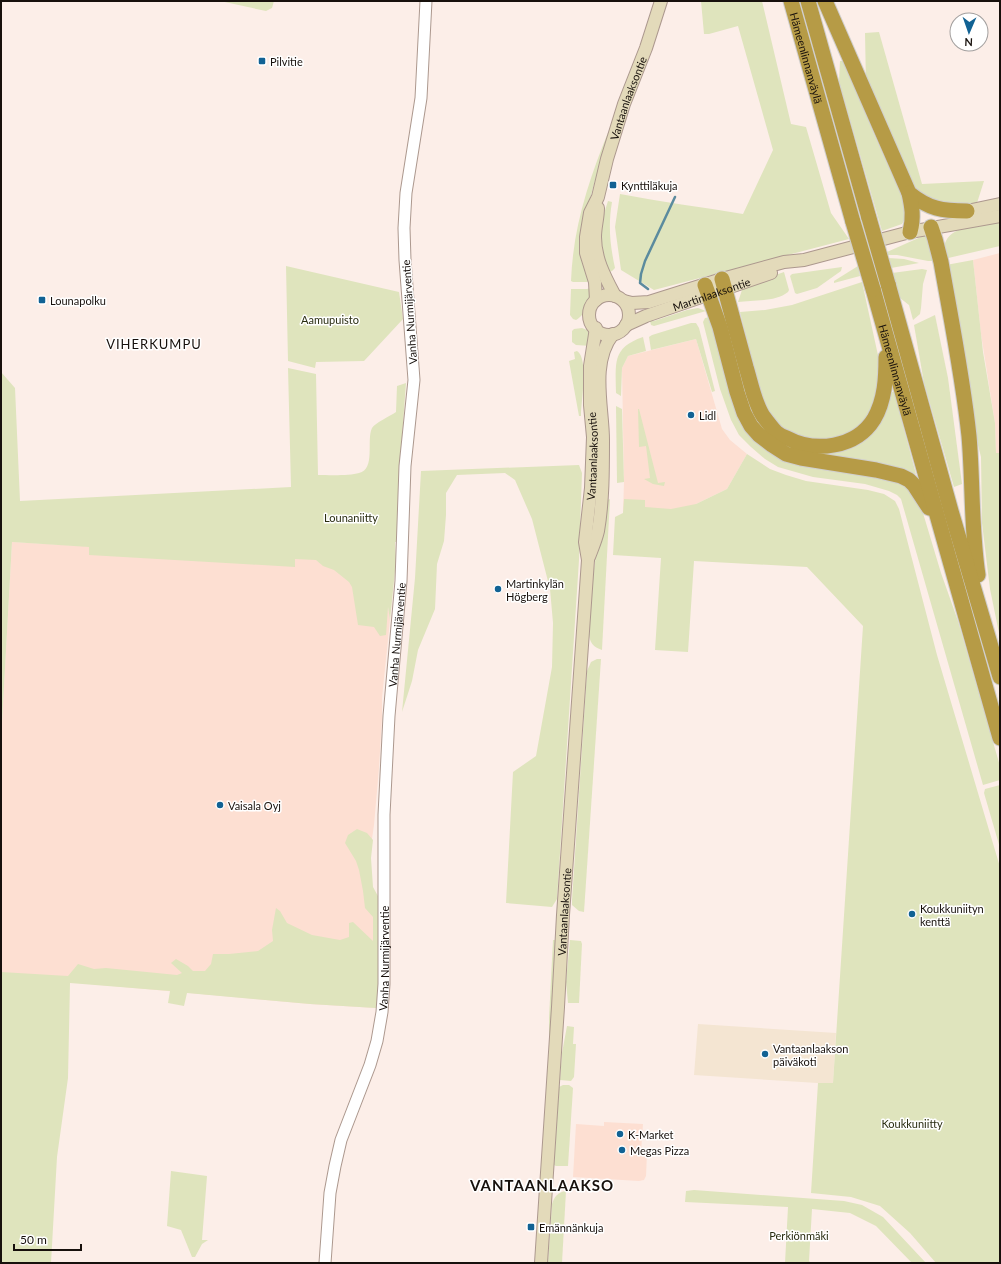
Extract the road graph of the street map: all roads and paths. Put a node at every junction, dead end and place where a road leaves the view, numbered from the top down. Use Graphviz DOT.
graph roads {
  1 [pos="426,1"];
  2 [pos="661,1"];
  3 [pos="791,1"];
  4 [pos="808,1"];
  5 [pos="825,1"];
  6 [pos="909,193"];
  7 [pos="598,197"];
  8 [pos="1000,204"];
  9 [pos="967,211"];
  10 [pos="1000,216"];
  11 [pos="931,227"];
  12 [pos="910,232"];
  13 [pos="724,284"];
  14 [pos="707,290"];
  15 [pos="620,298"];
  16 [pos="596,300"];
  17 [pos="626,325"];
  18 [pos="596,328"];
  19 [pos="884,330"];
  20 [pos="613,334"];
  21 [pos="945,544"];
  22 [pos="588,560"];
  23 [pos="987,631"];
  24 [pos="1000,677"];
  25 [pos="1000,738"];
  26 [pos="325,1263"];
  27 [pos="541,1263"];
  1 -- 26 [label="street, Vanha Nurmijärventie"];
  2 -- 7 [label="main road, Vantaanlaaksontie"];
  3 -- 19 [label="highway, Hämeenlinnanväylä, bridge"];
  4 -- 23 [label="highway, Hämeenlinnanväylä, bridge"];
  5 -- 6 [label="highway"];
  6 -- 9 [label="highway"];
  6 -- 12 [label="highway"];
  7 -- 15 [label="main road, Vantaanlaaksontie"];
  7 -- 16 [label="main road, Vantaanlaaksontie"];
  8 -- 9 [label="main road, Martinlaaksontie"];
  9 -- 11 [label="main road, Martinlaaksontie"];
  10 -- 11 [label="main road, Martinlaaksontie"];
  11 -- 12 [label="main road, Martinlaaksontie"];
  11 -- 23 [label="highway"];
  12 -- 13 [label="main road, Martinlaaksontie"];
  13 -- 14 [label="main road, Martinlaaksontie"];
  13 -- 19 [label="highway"];
  14 -- 15 [label="main road, Martinlaaksontie"];
  14 -- 17 [label="main road, Martinlaaksontie"];
  14 -- 21 [label="highway"];
  15 -- 16 [label="main road"];
  15 -- 17 [label="main road"];
  16 -- 18 [label="main road"];
  17 -- 20 [label="main road"];
  18 -- 20 [label="main road"];
  18 -- 22 [label="main road, Vantaanlaaksontie"];
  19 -- 21 [label="highway, Hämeenlinnanväylä"];
  20 -- 22 [label="main road, Vantaanlaaksontie"];
  21 -- 25 [label="highway, Hämeenlinnanväylä"];
  22 -- 27 [label="main road, Vantaanlaaksontie"];
  23 -- 24 [label="highway, Hämeenlinnanväylä"];
}
